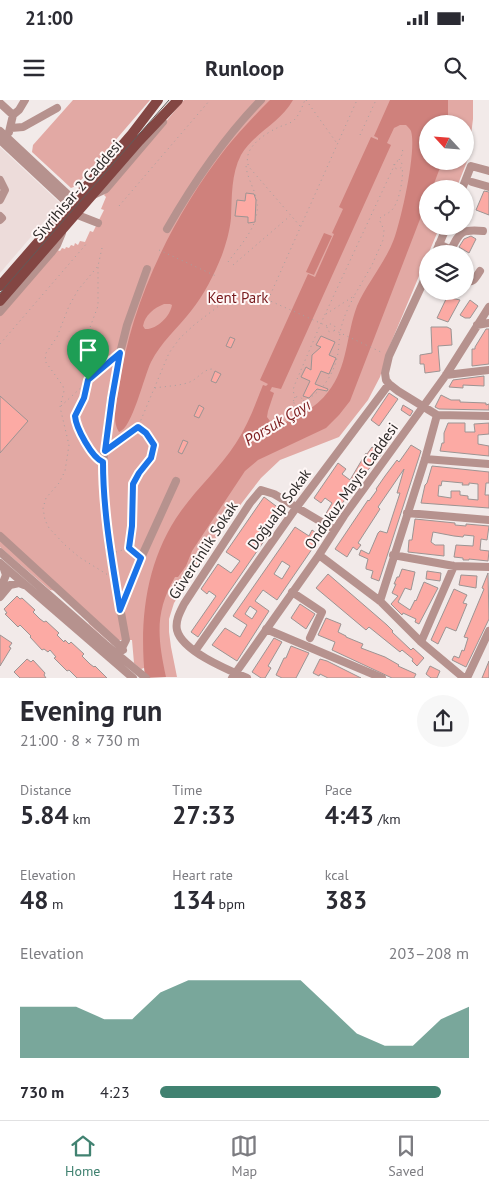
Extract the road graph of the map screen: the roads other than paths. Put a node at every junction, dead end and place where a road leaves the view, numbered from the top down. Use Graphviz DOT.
graph roads {
  1 [pos="25,100"];
  2 [pos="158,100"];
  3 [pos="178,100"];
  4 [pos="182,100"];
  5 [pos="261,100"];
  6 [pos="0,103"];
  7 [pos="56,108"];
  8 [pos="13,115"];
  9 [pos="11,128"];
  10 [pos="2,138"];
  11 [pos="489,172"];
  12 [pos="0,180"];
  13 [pos="466,180"];
  14 [pos="474,183"];
  15 [pos="489,187"];
  16 [pos="91,196"];
  17 [pos="0,200"];
  18 [pos="75,207"];
  19 [pos="0,216"];
  20 [pos="0,220"];
  21 [pos="98,223"];
  22 [pos="66,224"];
  23 [pos="167,229"];
  24 [pos="483,230"];
  25 [pos="443,235"];
  26 [pos="439,244"];
  27 [pos="454,245"];
  28 [pos="147,270"];
  29 [pos="480,271"];
  30 [pos="474,280"];
  31 [pos="0,286"];
  32 [pos="419,292"];
  33 [pos="0,301"];
  34 [pos="489,307"];
  35 [pos="0,312"];
  36 [pos="489,323"];
  37 [pos="478,325"];
  38 [pos="489,370"];
  39 [pos="446,375"];
  40 [pos="389,384"];
  41 [pos="423,408"];
  42 [pos="437,415"];
  43 [pos="489,416"];
  44 [pos="425,459"];
  45 [pos="489,464"];
  46 [pos="176,481"];
  47 [pos="296,508"];
  48 [pos="407,512"];
  49 [pos="489,520"];
  50 [pos="336,530"];
  51 [pos="0,536"];
  52 [pos="0,552"];
  53 [pos="319,555"];
  54 [pos="393,556"];
  55 [pos="1,564"];
  56 [pos="454,566"];
  57 [pos="489,568"];
  58 [pos="13,569"];
  59 [pos="14,578"];
  60 [pos="0,590"];
  61 [pos="292,592"];
  62 [pos="0,597"];
  63 [pos="380,601"];
  64 [pos="120,610"];
  65 [pos="266,629"];
  66 [pos="489,631"];
  67 [pos="310,638"];
  68 [pos="421,642"];
  69 [pos="122,648"];
  70 [pos="195,651"];
  71 [pos="120,658"];
  72 [pos="233,675"];
  73 [pos="144,676"];
  74 [pos="378,677"];
  75 [pos="133,678"];
  76 [pos="247,678"];
  77 [pos="466,678"];
  1 -- 8 [label="street"];
  2 -- 18 [label="main road"];
  3 -- 16 [label="main road, Sivrihisar-2 Caddesi"];
  4 -- 16 [label="street"];
  5 -- 23 [label="street"];
  6 -- 8 [label="street"];
  7 -- 9 [label="street"];
  8 -- 9 [label="street"];
  9 -- 10 [label="street"];
  10 -- 18 [label="street"];
  11 -- 13 [label="street"];
  12 -- 17 [label="street"];
  14 -- 15 [label="street"];
  16 -- 18 [label="main road, Sivrihisar-2 Caddesi"];
  18 -- 21 [label="street"];
  18 -- 22 [label="main road, Sivrihisar-2 Caddesi"];
  18 -- 31 [label="main road"];
  19 -- 20 [label="street"];
  22 -- 33 [label="main road, Sivrihisar-2 Caddesi"];
  22 -- 35 [label="street"];
  24 -- 27 [label="street"];
  25 -- 26 [label="street"];
  28 -- 64 [label="street"];
  29 -- 30 [label="street"];
  32 -- 40 [label="street"];
  34 -- 37 [label="street, Ondokuz Mayıs Caddesi"];
  36 -- 37 [label="street"];
  37 -- 39 [label="street, Ondokuz Mayıs Caddesi"];
  38 -- 39 [label="street"];
  39 -- 41 [label="street, Ondokuz Mayıs Caddesi"];
  40 -- 41 [label="street"];
  40 -- 47 [label="street, Doğualp Sokak"];
  41 -- 42 [label="street"];
  41 -- 50 [label="street, Ondokuz Mayıs Caddesi"];
  42 -- 43 [label="street"];
  42 -- 44 [label="street"];
  44 -- 45 [label="street"];
  44 -- 48 [label="street"];
  46 -- 64 [label="street"];
  47 -- 50 [label="street"];
  47 -- 70 [label="street, Doğualp Sokak"];
  47 -- 70 [label="street, Güvercinlik Sokak"];
  48 -- 49 [label="street"];
  48 -- 54 [label="street"];
  50 -- 53 [label="street, Ondokuz Mayıs Caddesi"];
  51 -- 69 [label="street"];
  52 -- 58 [label="street"];
  53 -- 61 [label="street, Ondokuz Mayıs Caddesi"];
  53 -- 63 [label="street"];
  54 -- 56 [label="street"];
  54 -- 63 [label="street"];
  55 -- 58 [label="street"];
  55 -- 59 [label="street"];
  56 -- 57 [label="street"];
  56 -- 68 [label="street"];
  58 -- 59 [label="street"];
  59 -- 60 [label="street"];
  59 -- 62 [label="street"];
  59 -- 71 [label="street"];
  59 -- 75 [label="street"];
  61 -- 65 [label="street, Ondokuz Mayıs Caddesi"];
  61 -- 67 [label="street"];
  63 -- 68 [label="street"];
  64 -- 69 [label="street"];
  65 -- 72 [label="street, Ondokuz Mayıs Caddesi"];
  65 -- 74 [label="street"];
  66 -- 77 [label="street"];
  68 -- 77 [label="street"];
  69 -- 71 [label="street"];
  70 -- 72 [label="street, Güvercinlik Sokak"];
  71 -- 73 [label="street"];
  72 -- 76 [label="street, Güvercinlik Sokak"];
}
